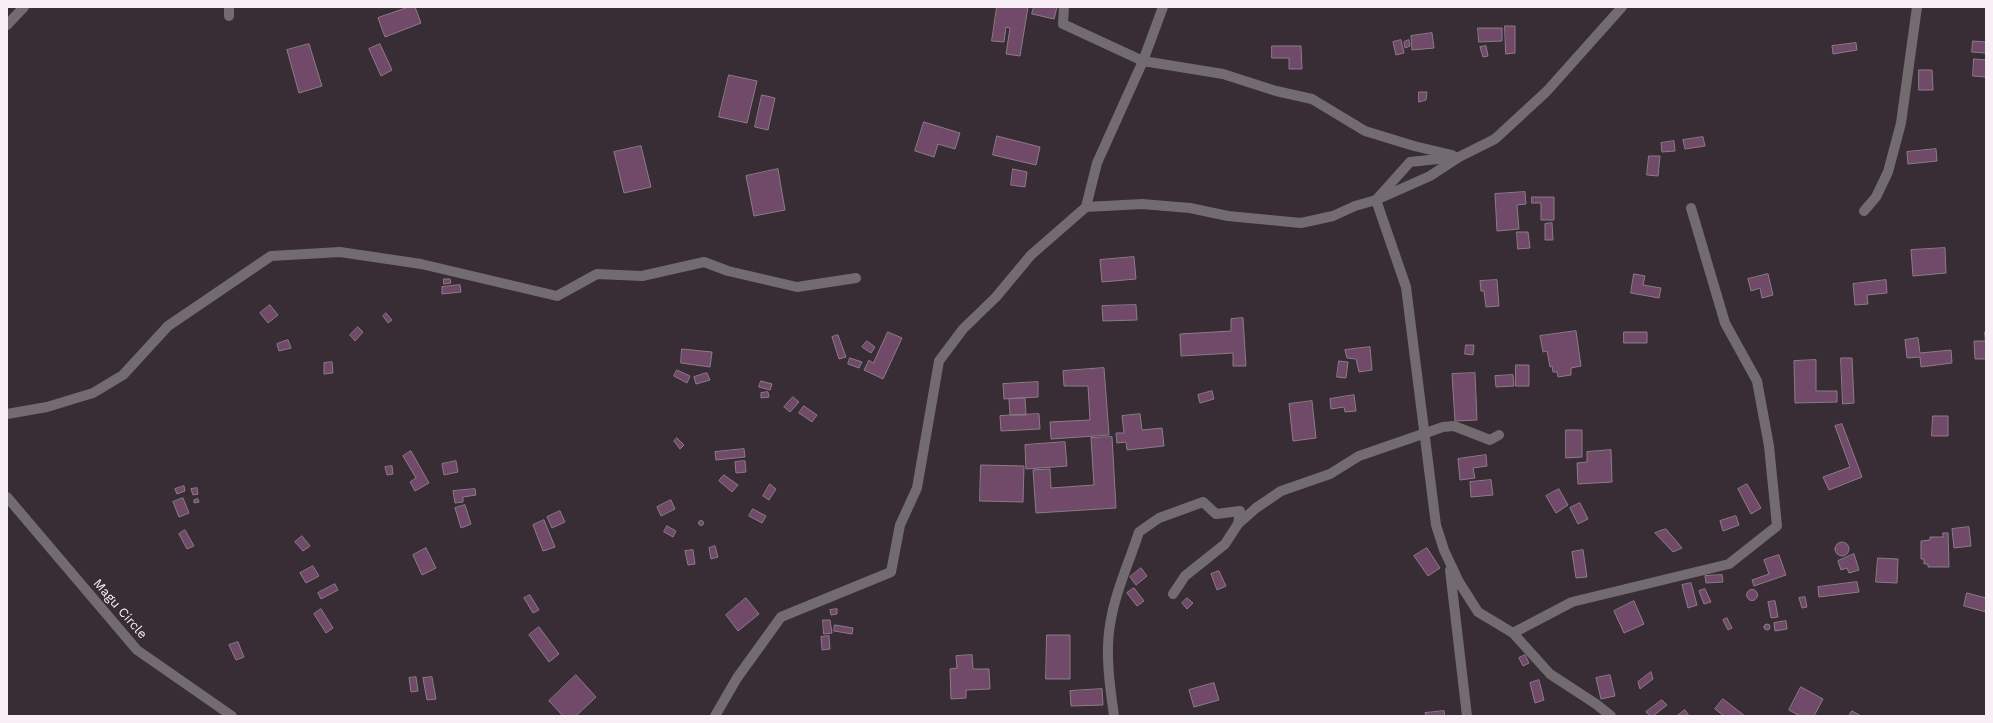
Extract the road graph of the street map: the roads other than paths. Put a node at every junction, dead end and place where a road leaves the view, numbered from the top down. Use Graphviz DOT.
graph roads {
  1 [pos="24,7"];
  2 [pos="1064,7"];
  3 [pos="1163,7"];
  4 [pos="1622,7"];
  5 [pos="1917,7"];
  6 [pos="7,25"];
  7 [pos="1143,61"];
  8 [pos="1459,157"];
  9 [pos="1376,200"];
  10 [pos="1086,207"];
  11 [pos="1691,208"];
  12 [pos="1864,211"];
  13 [pos="856,278"];
  14 [pos="7,414"];
  15 [pos="1424,434"];
  16 [pos="1499,435"];
  17 [pos="7,497"];
  18 [pos="1238,524"];
  19 [pos="1448,560"];
  20 [pos="1173,594"];
  21 [pos="1513,632"];
  22 [pos="232,716"];
  23 [pos="715,716"];
  24 [pos="1114,716"];
  25 [pos="1467,716"];
  26 [pos="1611,716"];
  1 -- 6 [label="street"];
  2 -- 7 [label="street"];
  3 -- 7 [label="street"];
  4 -- 8 [label="street"];
  5 -- 12 [label="street"];
  7 -- 8 [label="street"];
  7 -- 10 [label="street"];
  8 -- 9 [label="street"];
  8 -- 9 [label="street"];
  9 -- 10 [label="street"];
  9 -- 15 [label="street"];
  10 -- 23 [label="street"];
  11 -- 21 [label="street"];
  13 -- 14 [label="street"];
  15 -- 16 [label="street"];
  15 -- 18 [label="street"];
  15 -- 19 [label="street"];
  17 -- 22 [label="street, Magu Circle"];
  18 -- 20 [label="street"];
  18 -- 24 [label="street"];
  19 -- 21 [label="street"];
  19 -- 25 [label="street"];
  21 -- 26 [label="street"];
}
